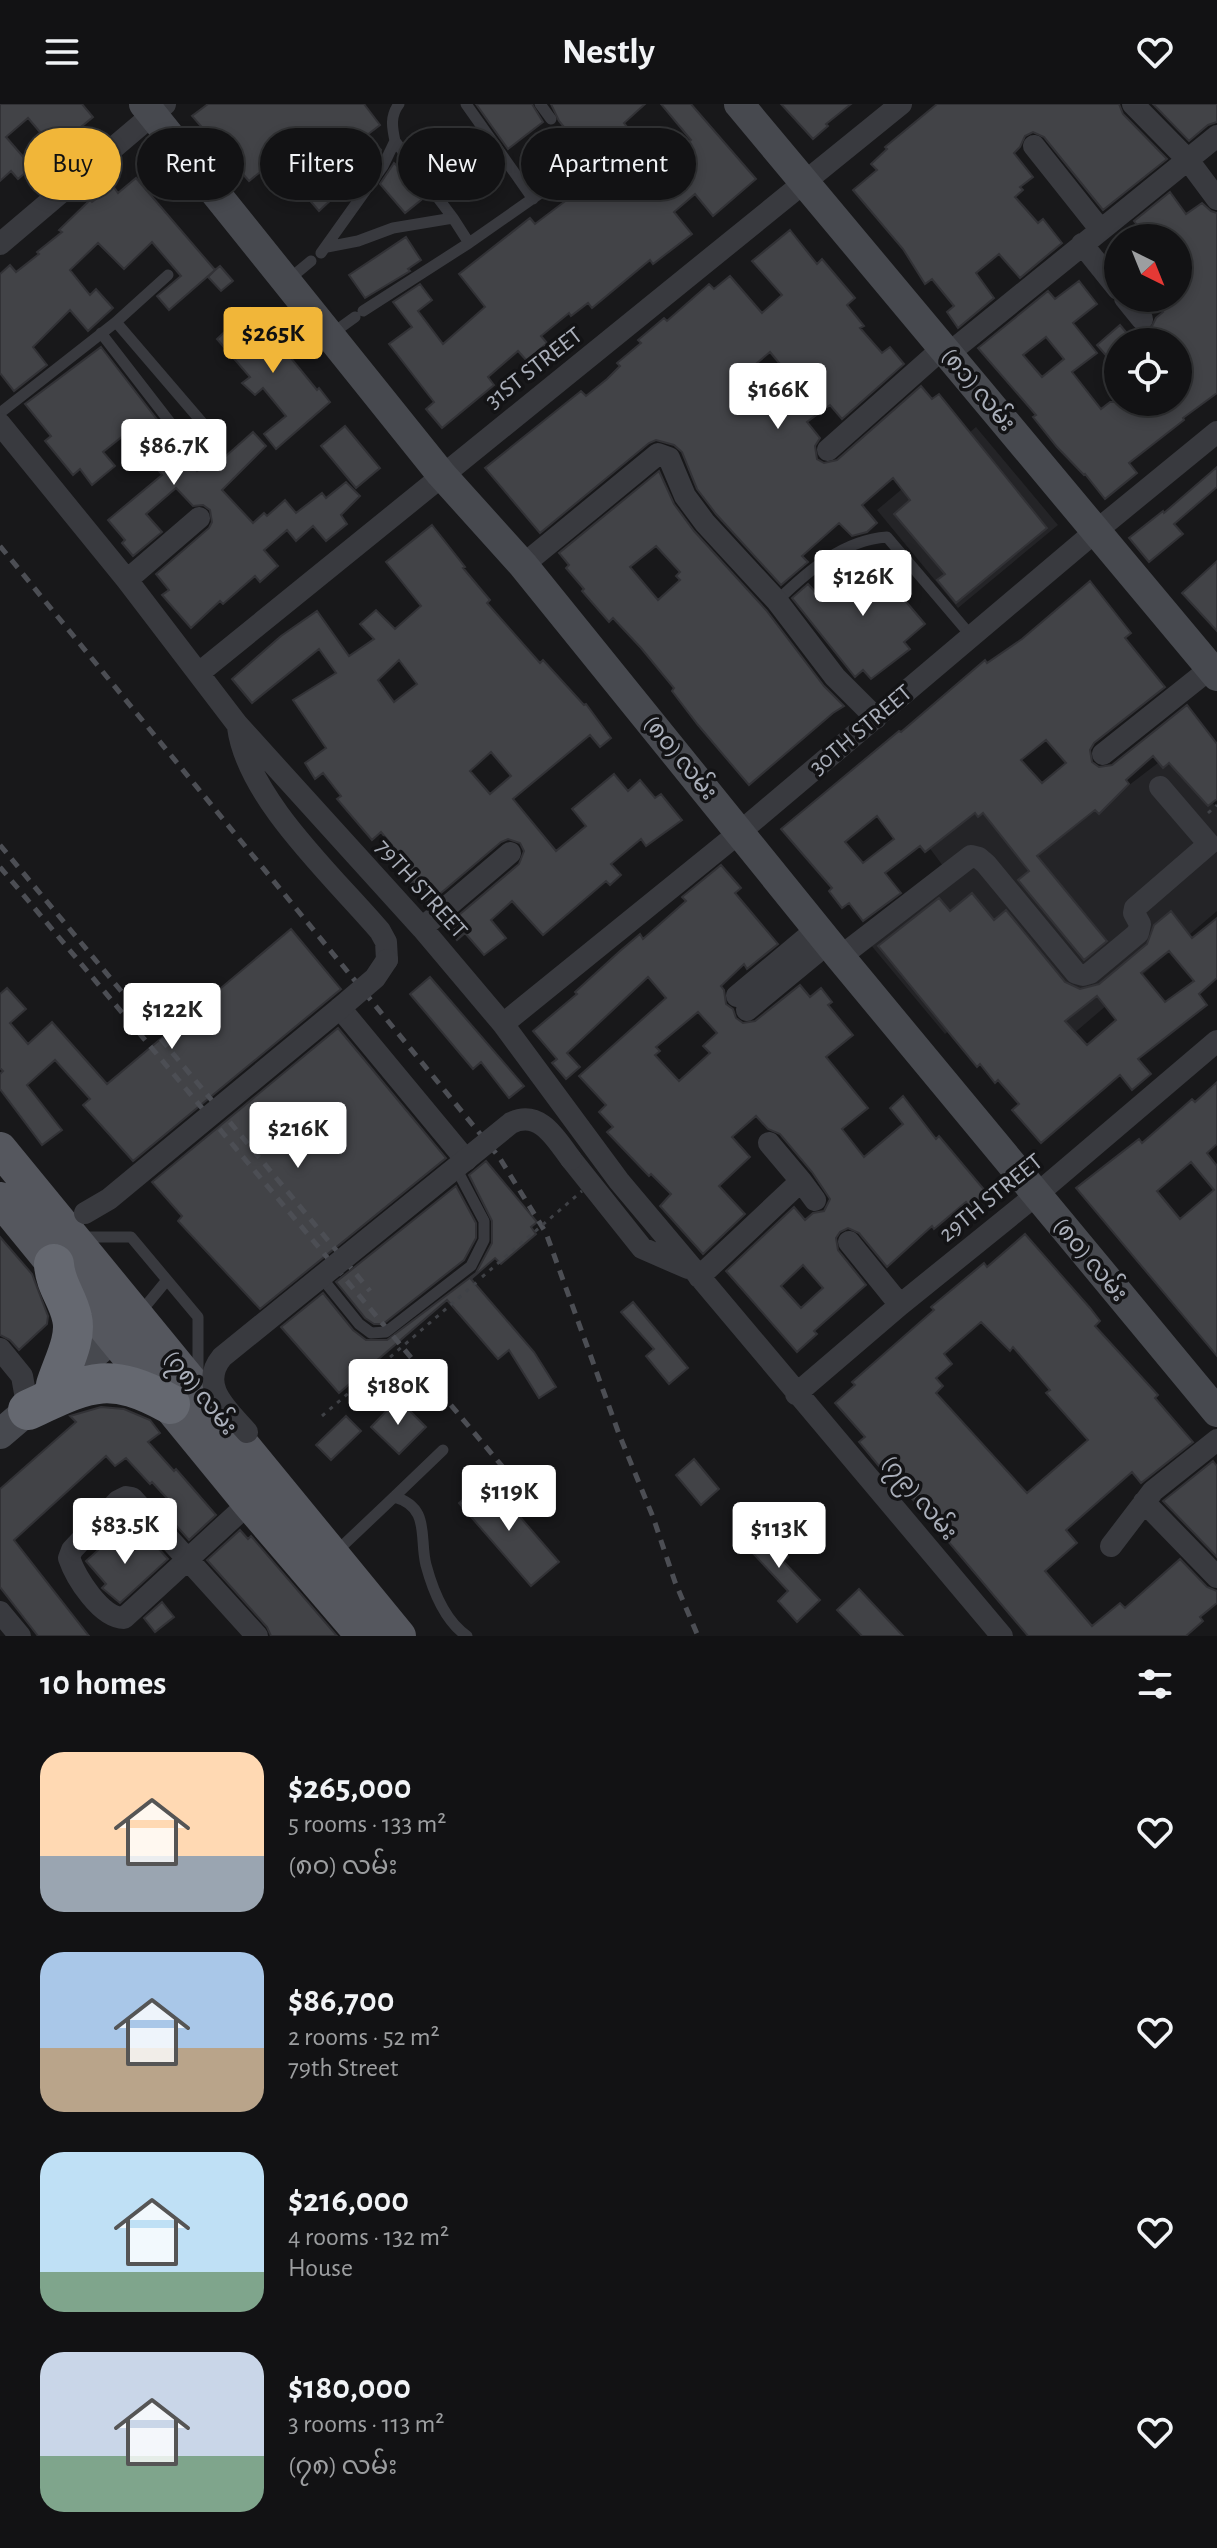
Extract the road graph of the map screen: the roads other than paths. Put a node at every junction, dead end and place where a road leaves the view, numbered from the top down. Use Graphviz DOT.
graph roads {
  1 [pos="399,104"];
  2 [pos="466,104"];
  3 [pos="540,104"];
  4 [pos="739,104"];
  5 [pos="901,104"];
  6 [pos="1133,104"];
  7 [pos="154,107"];
  8 [pos="551,119"];
  9 [pos="1217,136"];
  10 [pos="395,141"];
  11 [pos="1034,146"];
  12 [pos="1188,160"];
  13 [pos="521,182"];
  14 [pos="805,183"];
  15 [pos="1217,199"];
  16 [pos="532,200"];
  17 [pos="453,218"];
  18 [pos="1100,229"];
  19 [pos="469,243"];
  20 [pos="0,244"];
  21 [pos="1082,244"];
  22 [pos="320,254"];
  23 [pos="1104,272"];
  24 [pos="168,275"];
  25 [pos="287,281"];
  26 [pos="1136,312"];
  27 [pos="1142,319"];
  28 [pos="116,322"];
  29 [pos="101,333"];
  30 [pos="330,335"];
  31 [pos="945,351"];
  32 [pos="0,413"];
  33 [pos="0,424"];
  34 [pos="1217,432"];
  35 [pos="828,450"];
  36 [pos="441,474"];
  37 [pos="199,518"];
  38 [pos="1096,531"];
  39 [pos="523,565"];
  40 [pos="127,580"];
  41 [pos="777,601"];
  42 [pos="972,637"];
  43 [pos="1214,672"];
  44 [pos="199,673"];
  45 [pos="876,718"];
  46 [pos="237,724"];
  47 [pos="1103,754"];
  48 [pos="1160,787"];
  49 [pos="740,832"];
  50 [pos="510,853"];
  51 [pos="422,928"];
  52 [pos="828,943"];
  53 [pos="742,1003"];
  54 [pos="340,1008"];
  55 [pos="503,1024"];
  56 [pos="1216,1043"];
  57 [pos="0,1136"];
  58 [pos="769,1143"];
  59 [pos="0,1149"];
  60 [pos="461,1164"];
  61 [pos="801,1181"];
  62 [pos="1036,1195"];
  63 [pos="0,1199"];
  64 [pos="815,1200"];
  65 [pos="849,1242"];
  66 [pos="58,1253"];
  67 [pos="696,1274"];
  68 [pos="321,1277"];
  69 [pos="167,1280"];
  70 [pos="900,1305"];
  71 [pos="126,1326"];
  72 [pos="0,1349"];
  73 [pos="796,1394"];
  74 [pos="184,1397"];
  75 [pos="28,1409"];
  76 [pos="1217,1412"];
  77 [pos="1217,1440"];
  78 [pos="443,1450"];
  79 [pos="394,1497"];
  80 [pos="1144,1502"];
  81 [pos="249,1503"];
  82 [pos="326,1546"];
  83 [pos="1111,1546"];
  84 [pos="190,1559"];
  85 [pos="1217,1577"];
  86 [pos="0,1612"];
  87 [pos="20,1636"];
  88 [pos="257,1636"];
  89 [pos="363,1636"];
  90 [pos="399,1636"];
  91 [pos="467,1636"];
  92 [pos="1002,1636"];
  1 -- 10 [label="lane"];
  2 -- 13 [label="lane"];
  3 -- 8 [label="lane"];
  4 -- 14 [label="main road, (၈၁) လမ်း"];
  5 -- 14 [label="street, 31ST STREET"];
  6 -- 12 [label="street"];
  7 -- 20 [label="street"];
  7 -- 25 [label="main road, (၈၀) လမ်း"];
  9 -- 12 [label="street"];
  10 -- 17 [label="lane"];
  10 -- 22 [label="lane"];
  11 -- 18 [label="street"];
  12 -- 15 [label="street"];
  12 -- 18 [label="street"];
  14 -- 31 [label="main road, (၈၁) လမ်း"];
  14 -- 36 [label="street, 31ST STREET"];
  16 -- 19 [label="lane"];
  17 -- 19 [label="lane"];
  17 -- 22 [label="lane"];
  18 -- 21 [label="street"];
  19 -- 30 [label="lane"];
  21 -- 23 [label="street"];
  21 -- 31 [label="street"];
  22 -- 25 [label="lane"];
  24 -- 28 [label="lane"];
  25 -- 30 [label="main road, (၈၀) လမ်း"];
  26 -- 27 [label="street"];
  28 -- 29 [label="lane"];
  28 -- 29 [label="lane"];
  29 -- 32 [label="lane"];
  30 -- 36 [label="main road, (၈၀) လမ်း"];
  31 -- 35 [label="street"];
  31 -- 38 [label="main road, (၈၁) လမ်း"];
  33 -- 40 [label="street, 79TH STREET"];
  34 -- 38 [label="street, 30TH STREET"];
  36 -- 39 [label="main road, (၈၀) လမ်း"];
  36 -- 44 [label="street, 31ST STREET"];
  37 -- 40 [label="street"];
  38 -- 42 [label="street, 30TH STREET"];
  38 -- 43 [label="main road, (၈၁) လမ်း"];
  39 -- 41 [label="street"];
  39 -- 49 [label="main road, (၈၀) လမ်း"];
  40 -- 44 [label="street, 79TH STREET"];
  41 -- 42 [label="lane"];
  41 -- 45 [label="street"];
  42 -- 45 [label="street, 30TH STREET"];
  43 -- 47 [label="street"];
  44 -- 46 [label="street, 79TH STREET"];
  45 -- 49 [label="street, 30TH STREET"];
  46 -- 51 [label="street, 79TH STREET"];
  46 -- 54 [label="street, bridge"];
  48 -- 52 [label="street"];
  49 -- 52 [label="main road, (၈၀) လမ်း"];
  49 -- 55 [label="street, 30TH STREET"];
  50 -- 51 [label="street"];
  51 -- 55 [label="street, 79TH STREET"];
  52 -- 53 [label="street"];
  52 -- 62 [label="main road, (၈၀) လမ်း"];
  54 -- 57 [label="street, bridge"];
  54 -- 60 [label="street"];
  55 -- 67 [label="street, 79TH STREET"];
  56 -- 62 [label="street, 29TH STREET"];
  58 -- 61 [label="street"];
  59 -- 66 [label="main road, (၇၈) လမ်း"];
  60 -- 67 [label="street, bridge"];
  60 -- 68 [label="street, bridge"];
  60 -- 68 [label="lane, bridge"];
  61 -- 64 [label="street"];
  61 -- 67 [label="street"];
  62 -- 70 [label="street, 29TH STREET"];
  62 -- 76 [label="main road, (၈၀) လမ်း"];
  63 -- 66 [label="main road, (၇၈) လမ်း"];
  65 -- 70 [label="street"];
  66 -- 69 [label="lane"];
  66 -- 71 [label="main road, (၇၈) လမ်း"];
  66 -- 75 [label="highway"];
  67 -- 73 [label="street, 79TH STREET"];
  68 -- 82 [label="street, bridge"];
  69 -- 71 [label="lane"];
  69 -- 74 [label="lane"];
  70 -- 73 [label="street, 29TH STREET"];
  71 -- 74 [label="main road, (၇၈) လမ်း"];
  71 -- 75 [label="main road"];
  72 -- 75 [label="street"];
  73 -- 92 [label="street, (၇၉) လမ်း"];
  74 -- 75 [label="highway"];
  74 -- 81 [label="main road, (၇၈) လမ်း"];
  74 -- 82 [label="main road, (၇၈) လမ်း"];
  77 -- 80 [label="street"];
  78 -- 79 [label="lane"];
  79 -- 82 [label="lane"];
  79 -- 91 [label="lane"];
  80 -- 83 [label="street"];
  80 -- 85 [label="street"];
  81 -- 84 [label="street"];
  81 -- 89 [label="main road, (၇၈) လမ်း"];
  82 -- 90 [label="main road, (၇၈) လမ်း"];
  84 -- 84 [label="street"];
  84 -- 88 [label="street"];
  86 -- 87 [label="street"];
}
